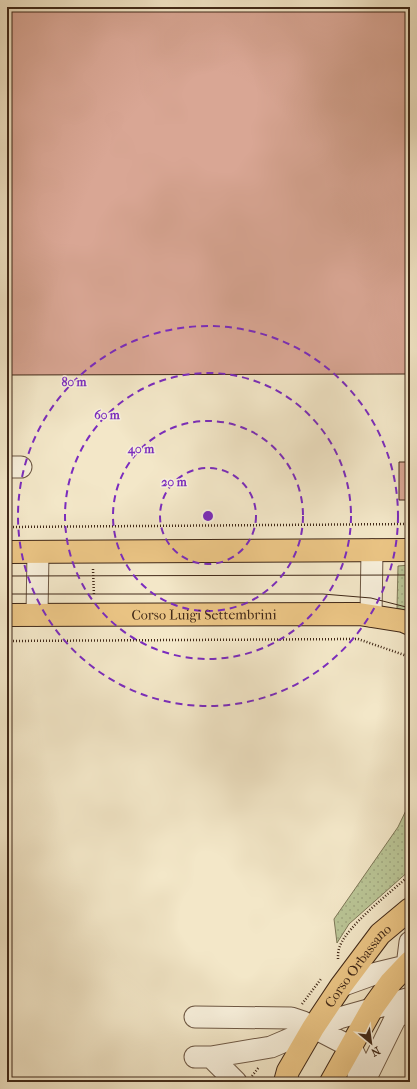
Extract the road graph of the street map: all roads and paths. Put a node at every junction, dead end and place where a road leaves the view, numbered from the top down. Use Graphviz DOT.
graph roads {
  1 [pos="410,524"];
  2 [pos="94,526"];
  3 [pos="7,527"];
  4 [pos="372,550"];
  5 [pos="410,550"];
  6 [pos="7,552"];
  7 [pos="38,552"];
  8 [pos="94,552"];
  9 [pos="37,614"];
  10 [pos="93,614"];
  11 [pos="7,615"];
  12 [pos="371,616"];
  13 [pos="410,624"];
  14 [pos="93,640"];
  15 [pos="7,641"];
  16 [pos="410,657"];
  17 [pos="410,909"];
  18 [pos="410,942"];
  19 [pos="409,966"];
  20 [pos="341,986"];
  21 [pos="410,998"];
  22 [pos="410,1006"];
  23 [pos="373,1007"];
  24 [pos="195,1017"];
  25 [pos="313,1028"];
  26 [pos="351,1046"];
  27 [pos="284,1078"];
  28 [pos="236,1082"];
  29 [pos="331,1082"];
  30 [pos="358,1082"];
  31 [pos="364,1082"];
  1 -- 2 [label="path"];
  2 -- 3 [label="path"];
  2 -- 8 [label="path"];
  4 -- 5 [label="main road"];
  4 -- 8 [label="main road"];
  4 -- 12 [label="street"];
  6 -- 7 [label="main road"];
  7 -- 8 [label="main road"];
  7 -- 9 [label="street"];
  8 -- 10 [label="path"];
  9 -- 10 [label="main road, Corso Luigi Settembrini"];
  9 -- 11 [label="main road, Corso Luigi Settembrini"];
  10 -- 12 [label="main road, Corso Luigi Settembrini"];
  10 -- 14 [label="path"];
  12 -- 13 [label="main road, Corso Luigi Settembrini"];
  14 -- 15 [label="path"];
  14 -- 16 [label="path"];
  17 -- 20 [label="main road, Corso Orbassano"];
  18 -- 19 [label="street"];
  19 -- 20 [label="street"];
  19 -- 23 [label="main road"];
  20 -- 25 [label="main road, Corso Orbassano"];
  21 -- 23 [label="street"];
  22 -- 31 [label="street"];
  23 -- 25 [label="street"];
  23 -- 26 [label="main road"];
  24 -- 25 [label="street"];
  25 -- 26 [label="street"];
  25 -- 27 [label="main road, Corso Orbassano"];
  25 -- 28 [label="street"];
  26 -- 29 [label="main road"];
  26 -- 30 [label="street"];
}
